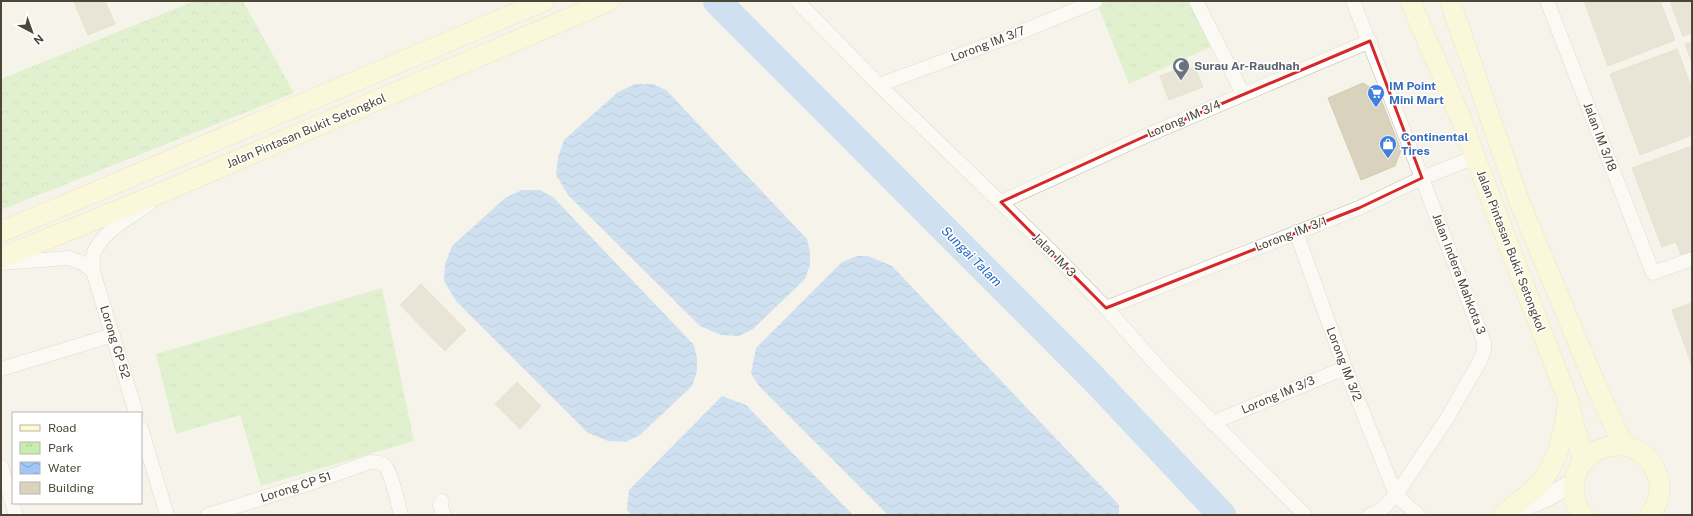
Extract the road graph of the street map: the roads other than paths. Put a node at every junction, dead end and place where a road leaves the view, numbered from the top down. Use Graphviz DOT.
graph roads {
  1 [pos="544,1"];
  2 [pos="609,1"];
  3 [pos="797,1"];
  4 [pos="1096,1"];
  5 [pos="1196,1"];
  6 [pos="1352,1"];
  7 [pos="1410,1"];
  8 [pos="1450,1"];
  9 [pos="1547,1"];
  10 [pos="1370,41"];
  11 [pos="879,85"];
  12 [pos="1243,94"];
  13 [pos="1475,157"];
  14 [pos="1422,178"];
  15 [pos="174,187"];
  16 [pos="1001,202"];
  17 [pos="1,232"];
  18 [pos="1296,232"];
  19 [pos="1,258"];
  20 [pos="1692,259"];
  21 [pos="1,263"];
  22 [pos="93,271"];
  23 [pos="1106,308"];
  24 [pos="113,335"];
  25 [pos="1345,368"];
  26 [pos="1,369"];
  27 [pos="1568,400"];
  28 [pos="136,412"];
  29 [pos="1212,423"];
  30 [pos="142,431"];
  31 [pos="1623,445"];
  32 [pos="1583,461"];
  33 [pos="1,466"];
  34 [pos="1574,482"];
  35 [pos="1396,495"];
  36 [pos="12,502"];
  37 [pos="13,504"];
  38 [pos="1653,514"];
  39 [pos="16,515"];
  40 [pos="167,515"];
  41 [pos="208,515"];
  42 [pos="401,515"];
  43 [pos="1304,515"];
  44 [pos="1370,515"];
  45 [pos="1418,515"];
  46 [pos="1505,515"];
  47 [pos="1583,515"];
  1 -- 17 [label="main road"];
  2 -- 15 [label="main road, Jalan Pintasan Bukit Setongkol"];
  3 -- 11 [label="street, Jalan IM 3"];
  4 -- 11 [label="street, Lorong IM 3/7"];
  5 -- 12 [label="street"];
  6 -- 10 [label="street, Jalan Indera Mahkota 3"];
  7 -- 13 [label="main road, Jalan Pintasan Bukit Setongkol"];
  8 -- 31 [label="main road, Jalan Pintasan Bukit Setongkol"];
  9 -- 20 [label="street, Jalan IM 3/18"];
  10 -- 12 [label="street, Lorong IM 3/4"];
  10 -- 14 [label="street, Jalan Indera Mahkota 3"];
  11 -- 16 [label="street, Jalan IM 3"];
  12 -- 16 [label="street, Lorong IM 3/4"];
  13 -- 14 [label="street, Lorong IM 3/1"];
  13 -- 27 [label="main road, Jalan Pintasan Bukit Setongkol"];
  14 -- 18 [label="street, Lorong IM 3/1"];
  14 -- 35 [label="street, Jalan Indera Mahkota 3"];
  15 -- 19 [label="main road, Jalan Pintasan Bukit Setongkol"];
  15 -- 22 [label="street"];
  16 -- 23 [label="street, Jalan IM 3"];
  18 -- 23 [label="street, Lorong IM 3/1"];
  18 -- 25 [label="street, Lorong IM 3/2"];
  21 -- 22 [label="street"];
  22 -- 24 [label="street, Lorong CP 52"];
  23 -- 29 [label="street, Jalan IM 3"];
  24 -- 26 [label="street"];
  24 -- 28 [label="street, Lorong CP 52"];
  25 -- 29 [label="street, Lorong IM 3/3"];
  25 -- 35 [label="street, Lorong IM 3/2"];
  27 -- 32 [label="main road, Jalan Pintasan Bukit Setongkol"];
  27 -- 46 [label="main road"];
  29 -- 43 [label="street, Jalan IM 3"];
  30 -- 40 [label="street"];
  31 -- 32 [label="main road"];
  31 -- 38 [label="main road"];
  32 -- 34 [label="main road"];
  33 -- 36 [label="street"];
  34 -- 46 [label="street"];
  34 -- 47 [label="main road"];
  35 -- 44 [label="street"];
  35 -- 45 [label="street"];
  37 -- 39 [label="street"];
  41 -- 42 [label="street, Lorong CP 51"];
}
